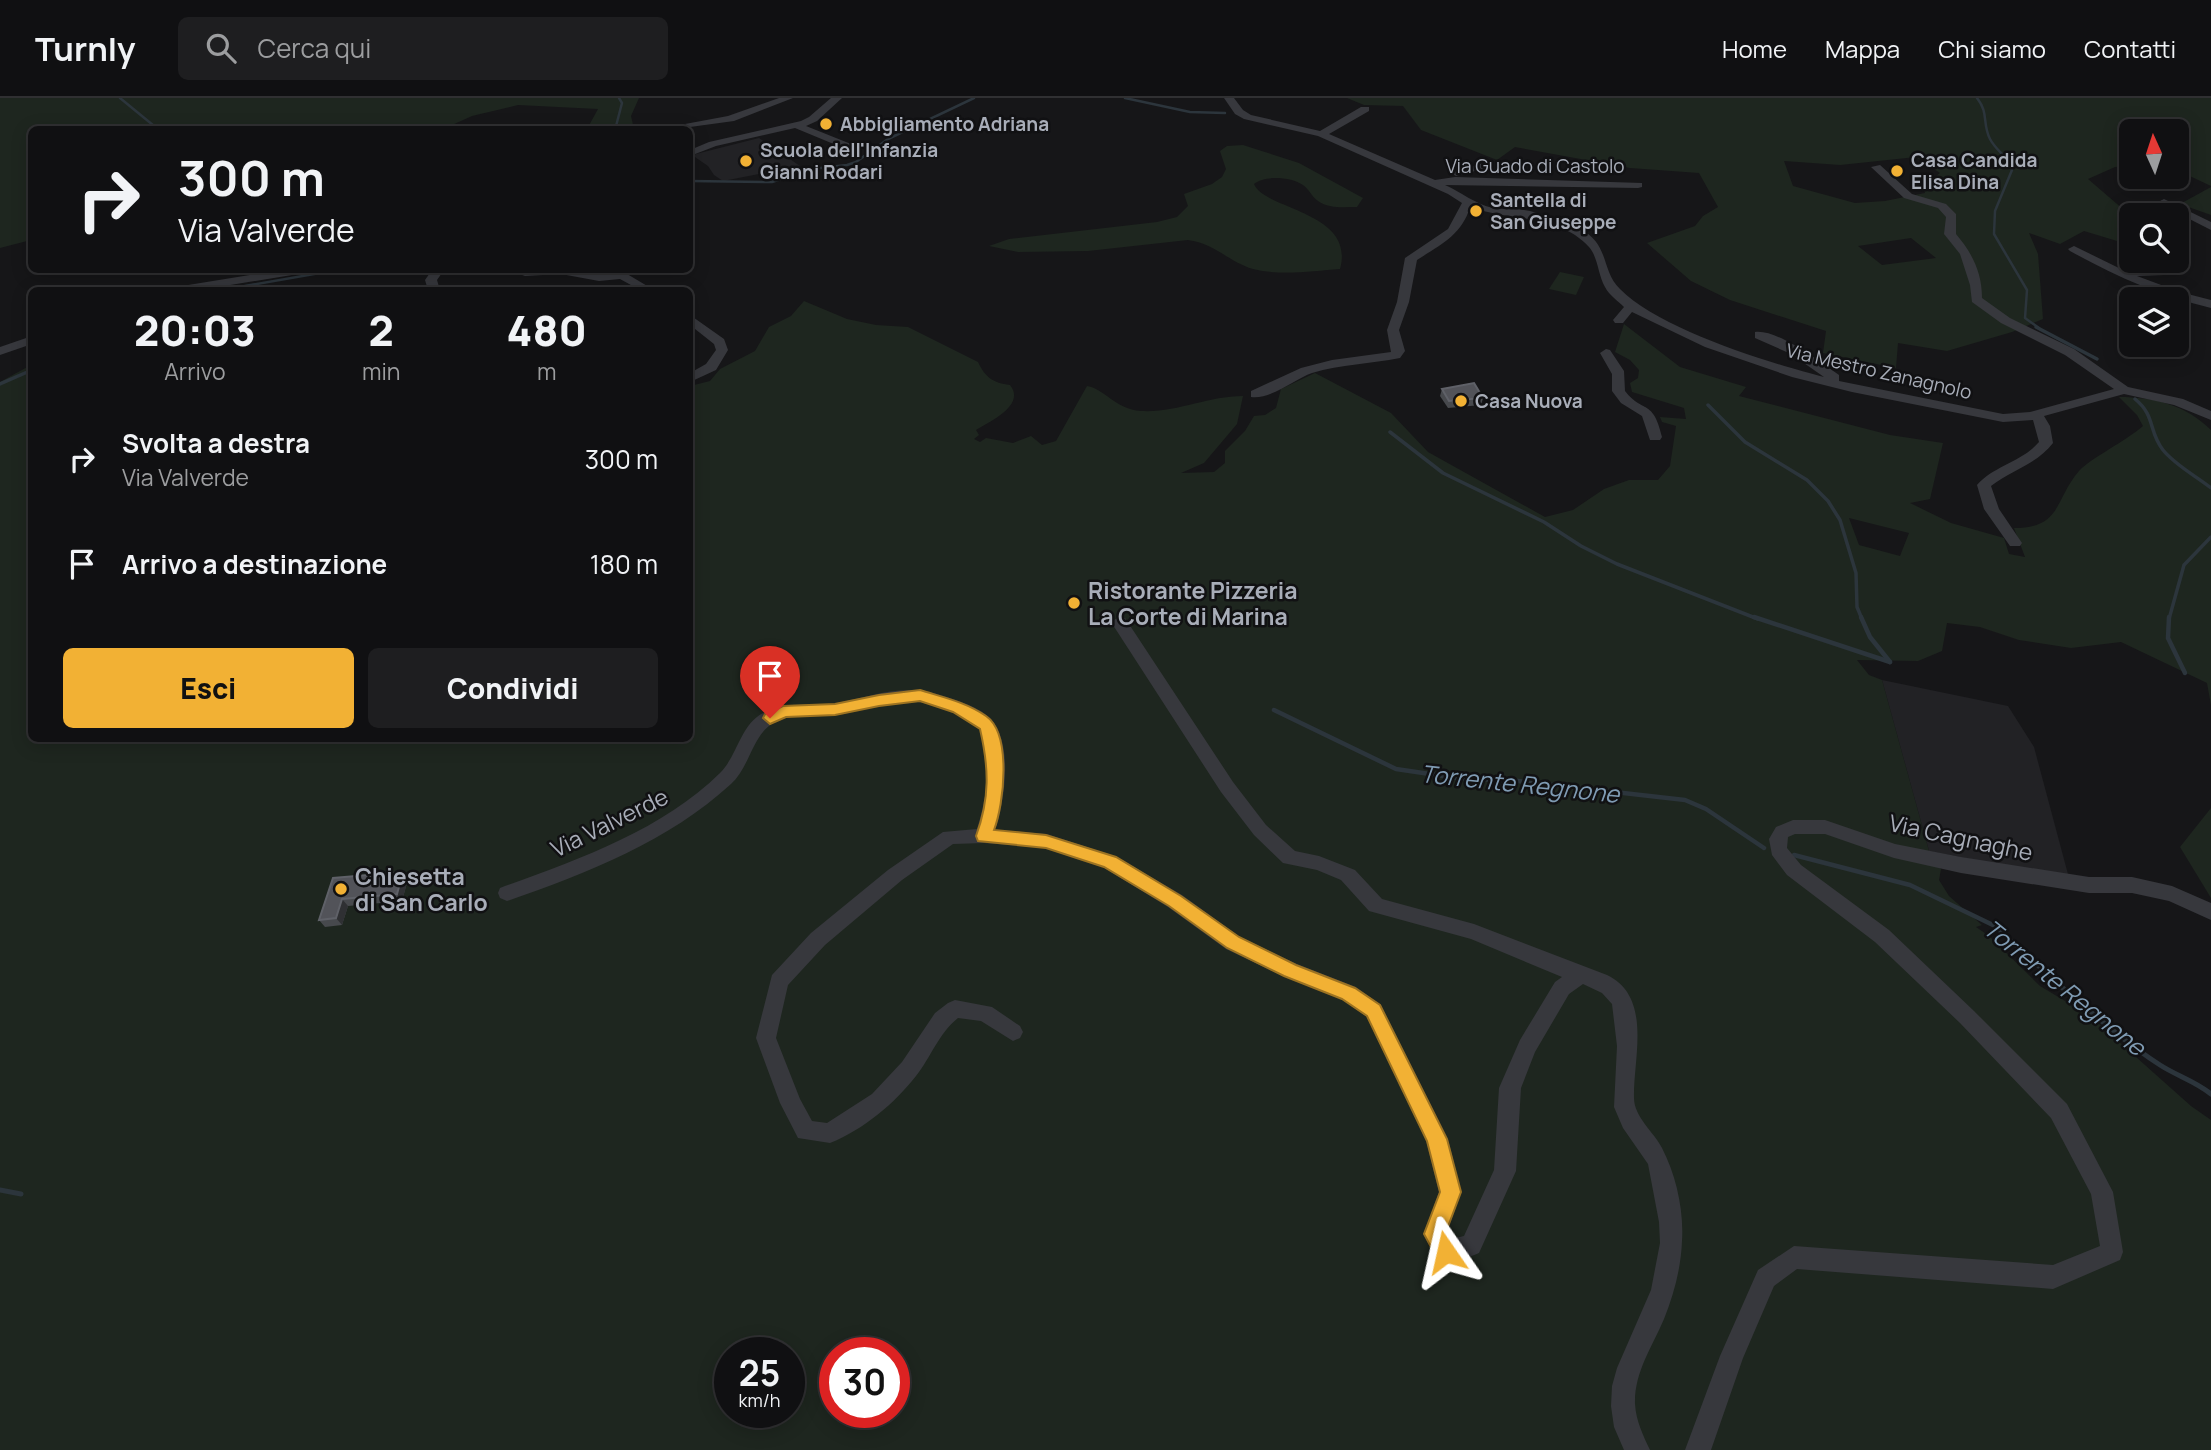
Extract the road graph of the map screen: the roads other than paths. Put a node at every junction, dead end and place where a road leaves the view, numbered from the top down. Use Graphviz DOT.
graph roads {
  1 [pos="788,98"];
  2 [pos="837,98"];
  3 [pos="1229,98"];
  4 [pos="1365,109"];
  5 [pos="690,124"];
  6 [pos="796,125"];
  7 [pos="1321,134"];
  8 [pos="857,150"];
  9 [pos="1336,151"];
  10 [pos="693,152"];
  11 [pos="1486,165"];
  12 [pos="1876,167"];
  13 [pos="1424,181"];
  14 [pos="1638,184"];
  15 [pos="2164,202"];
  16 [pos="1469,203"];
  17 [pos="2211,228"];
  18 [pos="2074,249"];
  19 [pos="281,273"];
  20 [pos="577,273"];
  21 [pos="2140,273"];
  22 [pos="2121,274"];
  23 [pos="199,287"];
  24 [pos="644,287"];
  25 [pos="2211,304"];
  26 [pos="1633,308"];
  27 [pos="1619,320"];
  28 [pos="693,321"];
  29 [pos="1759,335"];
  30 [pos="28,341"];
  31 [pos="0,351"];
  32 [pos="1606,353"];
  33 [pos="693,376"];
  34 [pos="1834,383"];
  35 [pos="2124,390"];
  36 [pos="1256,394"];
  37 [pos="2037,415"];
  38 [pos="2211,416"];
  39 [pos="1655,437"];
  40 [pos="2015,543"];
  41 [pos="1119,622"];
  42 [pos="984,836"];
  43 [pos="507,893"];
  44 [pos="2211,912"];
  45 [pos="1580,975"];
  46 [pos="1013,1032"];
  47 [pos="1637,1450"];
  48 [pos="1698,1450"];
  1 -- 5 [label="street"];
  2 -- 6 [label="street"];
  3 -- 7 [label="street"];
  4 -- 7 [label="street"];
  6 -- 8 [label="street"];
  6 -- 10 [label="street"];
  7 -- 13 [label="street"];
  9 -- 13 [label="street"];
  11 -- 13 [label="street"];
  12 -- 35 [label="street, Via Mestro Zanagnolo"];
  13 -- 14 [label="street, Via Guado di Castolo"];
  13 -- 16 [label="street"];
  15 -- 17 [label="street"];
  16 -- 26 [label="street"];
  16 -- 36 [label="street"];
  18 -- 22 [label="street"];
  19 -- 23 [label="street"];
  20 -- 24 [label="street"];
  21 -- 22 [label="street"];
  22 -- 25 [label="street"];
  26 -- 27 [label="street"];
  26 -- 34 [label="street, Via Mestro Zanagnolo"];
  28 -- 33 [label="street"];
  29 -- 34 [label="street"];
  30 -- 31 [label="street"];
  32 -- 39 [label="street"];
  34 -- 37 [label="street, Via Mestro Zanagnolo"];
  35 -- 37 [label="street, Via Mestro Zanagnolo"];
  35 -- 38 [label="street, Via Mestro Zanagnolo"];
  37 -- 40 [label="street"];
  41 -- 45 [label="street"];
  42 -- 43 [label="street, Via Valverde"];
  42 -- 45 [label="street"];
  42 -- 46 [label="street"];
  44 -- 48 [label="street, Via Cagnaghe"];
  45 -- 47 [label="street"];
}
